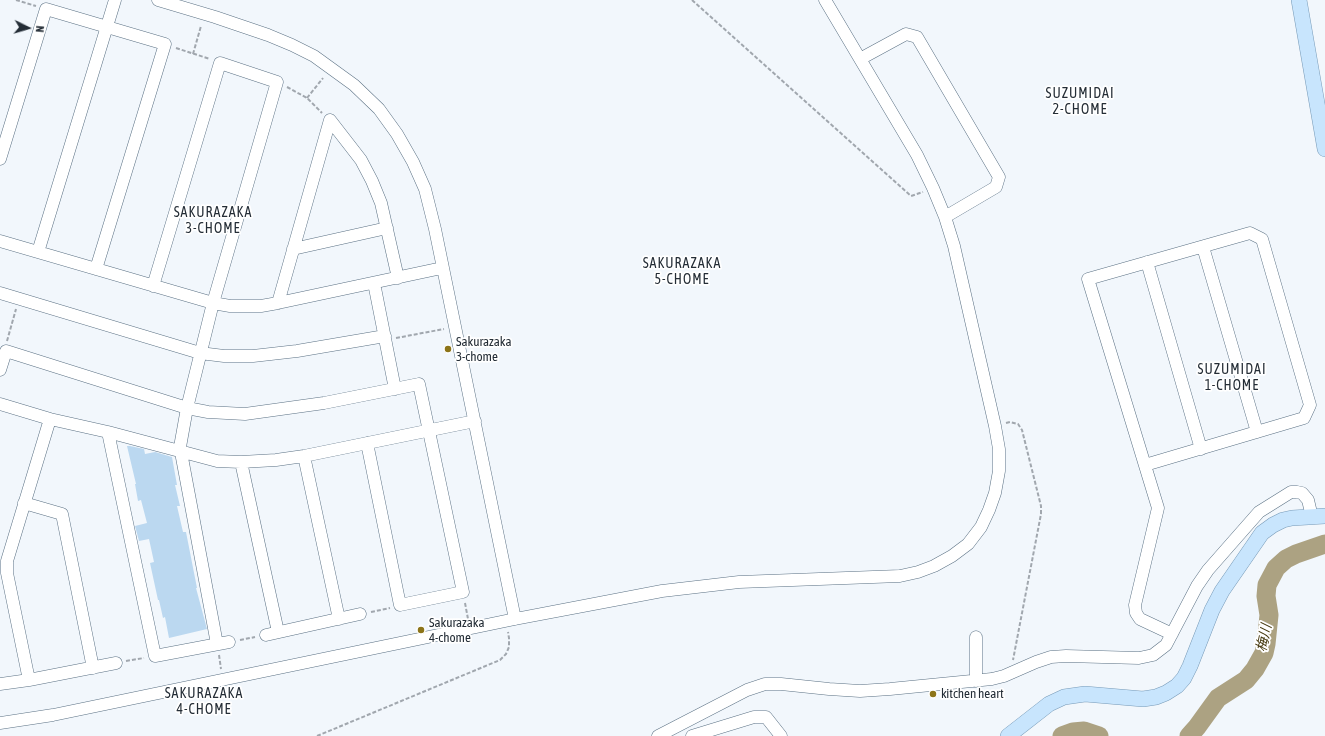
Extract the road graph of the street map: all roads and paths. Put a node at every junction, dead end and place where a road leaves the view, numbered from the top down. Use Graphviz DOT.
graph roads {
  1 [pos="17,0"];
  2 [pos="115,0"];
  3 [pos="158,0"];
  4 [pos="692,0"];
  5 [pos="826,0"];
  6 [pos="1299,0"];
  7 [pos="46,9"];
  8 [pos="201,26"];
  9 [pos="107,27"];
  10 [pos="165,44"];
  11 [pos="193,54"];
  12 [pos="860,59"];
  13 [pos="220,63"];
  14 [pos="323,78"];
  15 [pos="277,82"];
  16 [pos="307,98"];
  17 [pos="330,120"];
  18 [pos="1325,149"];
  19 [pos="0,160"];
  20 [pos="933,188"];
  21 [pos="945,217"];
  22 [pos="387,228"];
  23 [pos="0,241"];
  24 [pos="1203,247"];
  25 [pos="292,249"];
  26 [pos="38,252"];
  27 [pos="1147,262"];
  28 [pos="442,268"];
  29 [pos="96,269"];
  30 [pos="398,278"];
  31 [pos="374,283"];
  32 [pos="154,286"];
  33 [pos="0,293"];
  34 [pos="19,298"];
  35 [pos="213,303"];
  36 [pos="278,303"];
  37 [pos="444,329"];
  38 [pos="385,338"];
  39 [pos="6,351"];
  40 [pos="200,353"];
  41 [pos="0,370"];
  42 [pos="395,389"];
  43 [pos="0,404"];
  44 [pos="187,408"];
  45 [pos="50,419"];
  46 [pos="475,421"];
  47 [pos="995,426"];
  48 [pos="428,431"];
  49 [pos="108,432"];
  50 [pos="1257,432"];
  51 [pos="367,443"];
  52 [pos="1201,449"];
  53 [pos="181,452"];
  54 [pos="304,456"];
  55 [pos="241,462"];
  56 [pos="1145,465"];
  57 [pos="24,503"];
  58 [pos="1319,517"];
  59 [pos="463,592"];
  60 [pos="400,605"];
  61 [pos="360,614"];
  62 [pos="339,618"];
  63 [pos="468,620"];
  64 [pos="510,620"];
  65 [pos="278,632"];
  66 [pos="266,634"];
  67 [pos="1172,634"];
  68 [pos="976,637"];
  69 [pos="229,642"];
  70 [pos="217,644"];
  71 [pos="155,656"];
  72 [pos="116,663"];
  73 [pos="93,668"];
  74 [pos="222,671"];
  75 [pos="1014,672"];
  76 [pos="29,680"];
  77 [pos="976,681"];
  78 [pos="0,684"];
  79 [pos="0,723"];
  80 [pos="318,736"];
  81 [pos="658,736"];
  82 [pos="692,736"];
  83 [pos="781,736"];
  84 [pos="1008,736"];
  1 -- 7 [label="path"];
  2 -- 9 [label="street"];
  3 -- 28 [label="street"];
  4 -- 20 [label="path"];
  5 -- 12 [label="street"];
  6 -- 18 [label="main road"];
  7 -- 9 [label="street"];
  7 -- 19 [label="street"];
  8 -- 11 [label="path"];
  9 -- 10 [label="street"];
  9 -- 26 [label="street"];
  10 -- 11 [label="path"];
  10 -- 29 [label="street"];
  11 -- 13 [label="path"];
  12 -- 20 [label="street"];
  12 -- 21 [label="street"];
  13 -- 15 [label="street"];
  13 -- 32 [label="street"];
  14 -- 16 [label="path"];
  15 -- 16 [label="path"];
  15 -- 35 [label="street"];
  16 -- 17 [label="path"];
  17 -- 22 [label="street"];
  17 -- 25 [label="street"];
  20 -- 21 [label="street"];
  21 -- 47 [label="street"];
  22 -- 25 [label="street"];
  22 -- 30 [label="street"];
  23 -- 26 [label="street"];
  24 -- 27 [label="street"];
  24 -- 50 [label="street"];
  24 -- 50 [label="street"];
  25 -- 36 [label="street"];
  26 -- 29 [label="street"];
  27 -- 52 [label="street"];
  27 -- 56 [label="street"];
  28 -- 30 [label="street"];
  28 -- 46 [label="street"];
  29 -- 32 [label="street"];
  30 -- 31 [label="street"];
  31 -- 36 [label="street"];
  31 -- 38 [label="street"];
  32 -- 35 [label="street"];
  33 -- 34 [label="street"];
  34 -- 39 [label="path"];
  34 -- 40 [label="street"];
  35 -- 36 [label="street"];
  35 -- 40 [label="street"];
  37 -- 38 [label="path"];
  38 -- 40 [label="street"];
  38 -- 42 [label="street"];
  39 -- 41 [label="street"];
  39 -- 44 [label="street"];
  40 -- 44 [label="street"];
  42 -- 44 [label="street"];
  42 -- 48 [label="street"];
  43 -- 45 [label="street"];
  44 -- 53 [label="street"];
  45 -- 49 [label="street"];
  45 -- 57 [label="street"];
  46 -- 48 [label="street"];
  46 -- 64 [label="street"];
  47 -- 64 [label="street"];
  47 -- 75 [label="path"];
  48 -- 51 [label="street"];
  48 -- 59 [label="street"];
  49 -- 53 [label="street"];
  49 -- 71 [label="street"];
  50 -- 52 [label="street"];
  51 -- 54 [label="street"];
  51 -- 60 [label="street"];
  52 -- 56 [label="street"];
  53 -- 55 [label="street"];
  53 -- 70 [label="street"];
  54 -- 55 [label="street"];
  54 -- 62 [label="street"];
  55 -- 65 [label="street"];
  56 -- 67 [label="street"];
  57 -- 73 [label="street"];
  57 -- 76 [label="street"];
  58 -- 67 [label="street"];
  58 -- 84 [label="main road"];
  59 -- 60 [label="street"];
  59 -- 63 [label="path"];
  60 -- 61 [label="path"];
  61 -- 62 [label="street"];
  62 -- 65 [label="street"];
  64 -- 79 [label="street"];
  64 -- 80 [label="path"];
  65 -- 66 [label="street"];
  66 -- 69 [label="path"];
  67 -- 75 [label="street"];
  68 -- 77 [label="street"];
  69 -- 70 [label="street"];
  70 -- 71 [label="street"];
  70 -- 74 [label="path"];
  71 -- 72 [label="path"];
  72 -- 73 [label="street"];
  73 -- 76 [label="street"];
  75 -- 77 [label="street"];
  76 -- 78 [label="street"];
  77 -- 81 [label="street"];
  82 -- 83 [label="street"];
}
